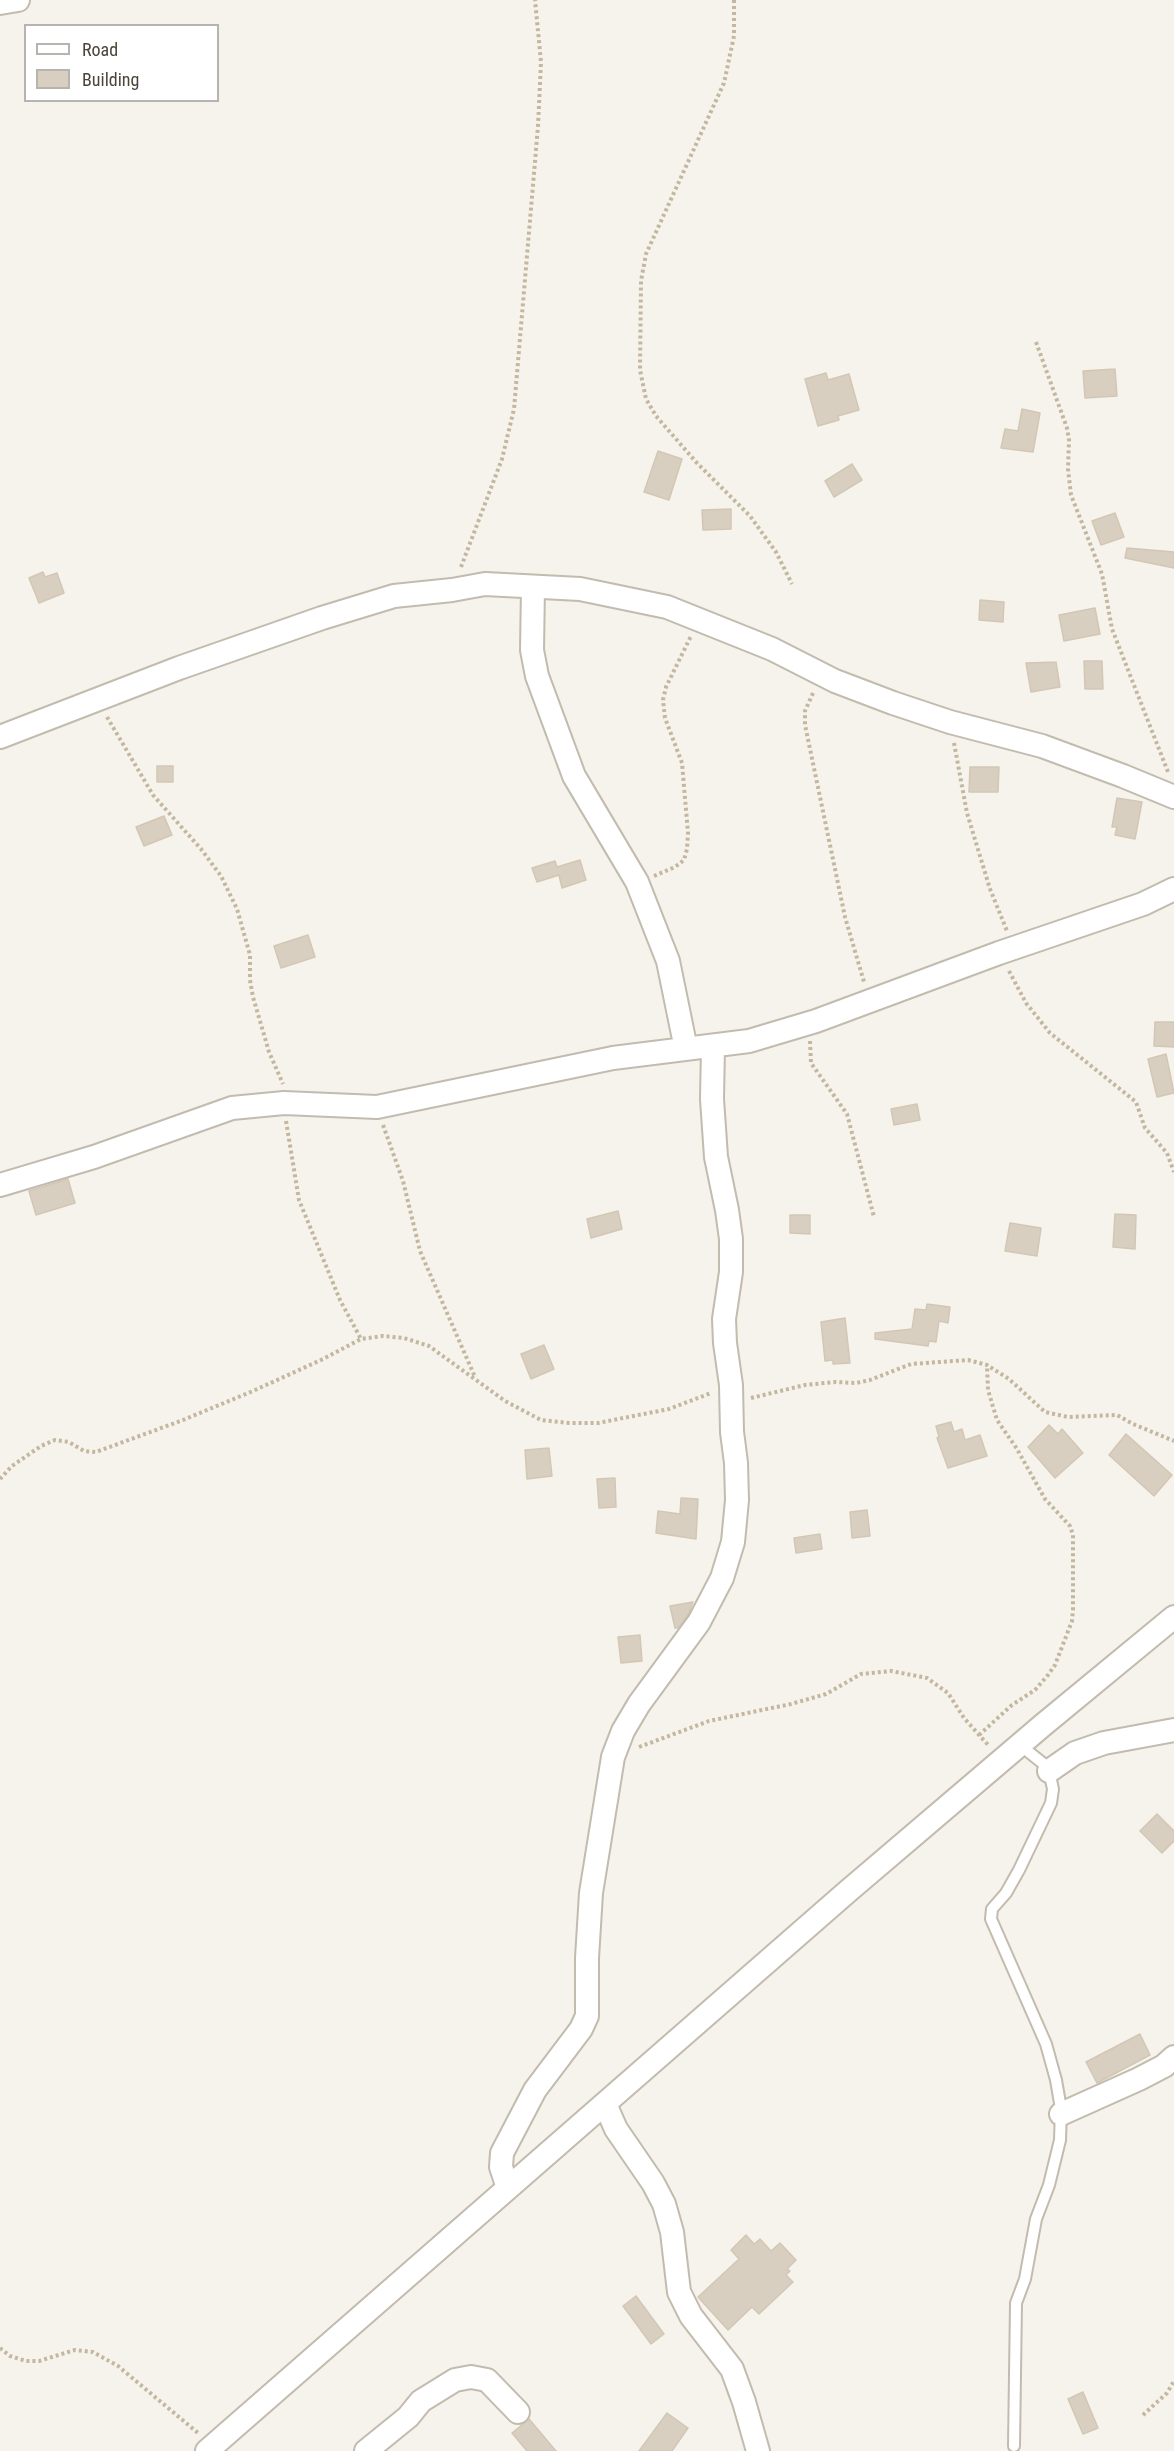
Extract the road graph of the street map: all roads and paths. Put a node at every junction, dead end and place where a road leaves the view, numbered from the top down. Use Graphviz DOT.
graph roads {
  1 [pos="18,0"];
  2 [pos="535,0"];
  3 [pos="734,0"];
  4 [pos="0,3"];
  5 [pos="1036,342"];
  6 [pos="792,584"];
  7 [pos="533,587"];
  8 [pos="452,590"];
  9 [pos="708,624"];
  10 [pos="836,681"];
  11 [pos="97,701"];
  12 [pos="950,722"];
  13 [pos="0,737"];
  14 [pos="1169,774"];
  15 [pos="1174,797"];
  16 [pos="638,882"];
  17 [pos="1174,889"];
  18 [pos="1004,951"];
  19 [pos="870,1000"];
  20 [pos="816,1021"];
  21 [pos="713,1047"];
  22 [pos="686,1049"];
  23 [pos="291,1103"];
  24 [pos="377,1107"];
  25 [pos="1174,1172"];
  26 [pos="0,1185"];
  27 [pos="874,1217"];
  28 [pos="361,1339"];
  29 [pos="987,1365"];
  30 [pos="476,1379"];
  31 [pos="731,1385"];
  32 [pos="732,1409"];
  33 [pos="1174,1441"];
  34 [pos="0,1479"];
  35 [pos="1174,1617"];
  36 [pos="1174,1730"];
  37 [pos="979,1735"];
  38 [pos="1020,1745"];
  39 [pos="613,1757"];
  40 [pos="1002,1760"];
  41 [pos="1049,1771"];
  42 [pos="1174,2057"];
  43 [pos="605,2104"];
  44 [pos="1061,2114"];
  45 [pos="508,2188"];
  46 [pos="0,2348"];
  47 [pos="1174,2381"];
  48 [pos="518,2412"];
  49 [pos="1143,2415"];
  50 [pos="1014,2446"];
  51 [pos="210,2448"];
  52 [pos="366,2451"];
  53 [pos="758,2451"];
  1 -- 4 [label="street"];
  2 -- 8 [label="path"];
  3 -- 6 [label="path"];
  5 -- 14 [label="path"];
  7 -- 8 [label="street"];
  7 -- 9 [label="street"];
  7 -- 16 [label="street"];
  8 -- 11 [label="street"];
  9 -- 10 [label="street"];
  9 -- 16 [label="path"];
  10 -- 12 [label="street"];
  10 -- 19 [label="path"];
  11 -- 13 [label="street"];
  11 -- 23 [label="path"];
  12 -- 15 [label="street"];
  12 -- 18 [label="path"];
  16 -- 22 [label="street"];
  17 -- 18 [label="street"];
  18 -- 19 [label="street"];
  18 -- 25 [label="path"];
  19 -- 20 [label="street"];
  20 -- 21 [label="street"];
  20 -- 27 [label="path"];
  21 -- 22 [label="street"];
  21 -- 31 [label="street"];
  22 -- 24 [label="street"];
  23 -- 24 [label="street"];
  23 -- 26 [label="street"];
  23 -- 28 [label="path"];
  24 -- 30 [label="path"];
  28 -- 30 [label="path"];
  28 -- 34 [label="path"];
  29 -- 32 [label="path"];
  29 -- 33 [label="path"];
  29 -- 37 [label="path"];
  30 -- 31 [label="path"];
  31 -- 32 [label="street"];
  32 -- 39 [label="street"];
  35 -- 38 [label="street"];
  36 -- 41 [label="street"];
  37 -- 39 [label="path"];
  37 -- 40 [label="path"];
  38 -- 40 [label="street"];
  38 -- 41 [label="lane"];
  39 -- 45 [label="street"];
  40 -- 43 [label="street"];
  41 -- 44 [label="lane"];
  42 -- 44 [label="street"];
  43 -- 45 [label="street"];
  43 -- 53 [label="street"];
  44 -- 50 [label="lane"];
  45 -- 51 [label="street"];
  46 -- 51 [label="path"];
  47 -- 49 [label="path"];
  48 -- 52 [label="street"];
}
